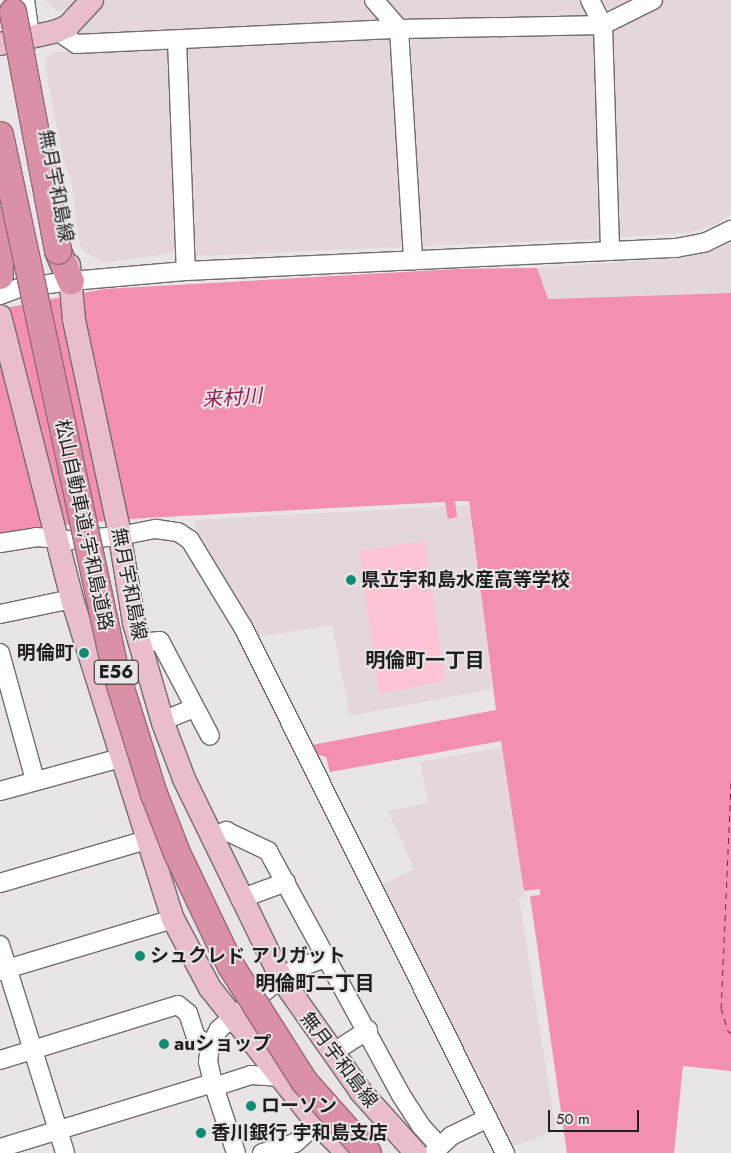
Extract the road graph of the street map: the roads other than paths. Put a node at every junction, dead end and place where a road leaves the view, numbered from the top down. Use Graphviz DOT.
graph roads {
  1 [pos="92,0"];
  2 [pos="374,0"];
  3 [pos="590,0"];
  4 [pos="653,0"];
  5 [pos="17,4"];
  6 [pos="603,25"];
  7 [pos="399,29"];
  8 [pos="57,31"];
  9 [pos="30,37"];
  10 [pos="177,40"];
  11 [pos="0,44"];
  12 [pos="0,135"];
  13 [pos="0,221"];
  14 [pos="731,230"];
  15 [pos="610,251"];
  16 [pos="413,261"];
  17 [pos="1,265"];
  18 [pos="186,271"];
  19 [pos="71,288"];
  20 [pos="0,295"];
  21 [pos="0,316"];
  22 [pos="118,530"];
  23 [pos="55,535"];
  24 [pos="0,543"];
  25 [pos="72,599"];
  26 [pos="0,614"];
  27 [pos="140,643"];
  28 [pos="0,654"];
  29 [pos="194,708"];
  30 [pos="162,721"];
  31 [pos="210,736"];
  32 [pos="121,758"];
  33 [pos="34,780"];
  34 [pos="0,791"];
  35 [pos="211,838"];
  36 [pos="146,840"];
  37 [pos="286,882"];
  38 [pos="0,884"];
  39 [pos="240,900"];
  40 [pos="174,919"];
  41 [pos="0,944"];
  42 [pos="328,957"];
  43 [pos="4,970"];
  44 [pos="281,978"];
  45 [pos="232,1017"];
  46 [pos="368,1030"];
  47 [pos="210,1046"];
  48 [pos="33,1050"];
  49 [pos="332,1053"];
  50 [pos="0,1060"];
  51 [pos="281,1077"];
  52 [pos="214,1085"];
  53 [pos="401,1094"];
  54 [pos="378,1112"];
  55 [pos="488,1118"];
  56 [pos="317,1123"];
  57 [pos="58,1130"];
  58 [pos="0,1148"];
  59 [pos="436,1149"];
  60 [pos="65,1153"];
  61 [pos="236,1153"];
  62 [pos="262,1153"];
  63 [pos="347,1153"];
  64 [pos="368,1153"];
  65 [pos="416,1153"];
  66 [pos="505,1153"];
  1 -- 8 [label="main road"];
  2 -- 7 [label="street"];
  3 -- 6 [label="street"];
  4 -- 6 [label="street"];
  5 -- 9 [label="street"];
  5 -- 19 [label="highway, bridge"];
  6 -- 7 [label="street"];
  6 -- 15 [label="street"];
  7 -- 10 [label="street"];
  7 -- 16 [label="street"];
  8 -- 9 [label="main road"];
  8 -- 10 [label="street"];
  9 -- 11 [label="main road"];
  9 -- 19 [label="main road, 無月宇和島線"];
  10 -- 18 [label="street"];
  12 -- 64 [label="highway, 松山自動車道;宇和島道路 / E56, bridge"];
  13 -- 17 [label="highway"];
  14 -- 15 [label="street"];
  15 -- 16 [label="street"];
  16 -- 18 [label="street"];
  18 -- 19 [label="street"];
  19 -- 20 [label="street"];
  19 -- 22 [label="main road, 無月宇和島線"];
  21 -- 23 [label="main road"];
  22 -- 23 [label="street"];
  22 -- 27 [label="main road, 無月宇和島線"];
  22 -- 55 [label="street"];
  23 -- 24 [label="street"];
  23 -- 25 [label="main road"];
  25 -- 26 [label="street"];
  25 -- 32 [label="main road"];
  27 -- 29 [label="street"];
  27 -- 30 [label="main road, 無月宇和島線"];
  28 -- 33 [label="street"];
  29 -- 30 [label="street"];
  29 -- 31 [label="street"];
  30 -- 35 [label="main road, 無月宇和島線"];
  32 -- 33 [label="street"];
  32 -- 36 [label="main road"];
  33 -- 34 [label="street"];
  35 -- 37 [label="street"];
  35 -- 39 [label="main road, 無月宇和島線"];
  36 -- 38 [label="street"];
  36 -- 40 [label="main road"];
  37 -- 39 [label="street"];
  37 -- 42 [label="street"];
  39 -- 44 [label="main road, 無月宇和島線"];
  40 -- 43 [label="street"];
  40 -- 45 [label="main road"];
  41 -- 43 [label="street"];
  42 -- 44 [label="street"];
  42 -- 46 [label="street"];
  43 -- 48 [label="street"];
  44 -- 45 [label="street"];
  44 -- 49 [label="main road, 無月宇和島線"];
  45 -- 47 [label="street"];
  45 -- 51 [label="main road"];
  46 -- 49 [label="street"];
  46 -- 53 [label="street"];
  47 -- 48 [label="street"];
  47 -- 52 [label="street"];
  48 -- 50 [label="street"];
  48 -- 57 [label="street"];
  49 -- 54 [label="main road, 無月宇和島線"];
  51 -- 52 [label="street"];
  51 -- 56 [label="main road"];
  52 -- 57 [label="street"];
  52 -- 61 [label="street"];
  53 -- 54 [label="street"];
  53 -- 59 [label="street"];
  54 -- 65 [label="main road, 無月宇和島線"];
  55 -- 59 [label="street"];
  55 -- 66 [label="street"];
  56 -- 62 [label="street"];
  56 -- 63 [label="main road"];
  57 -- 58 [label="street"];
  57 -- 60 [label="street"];
}
